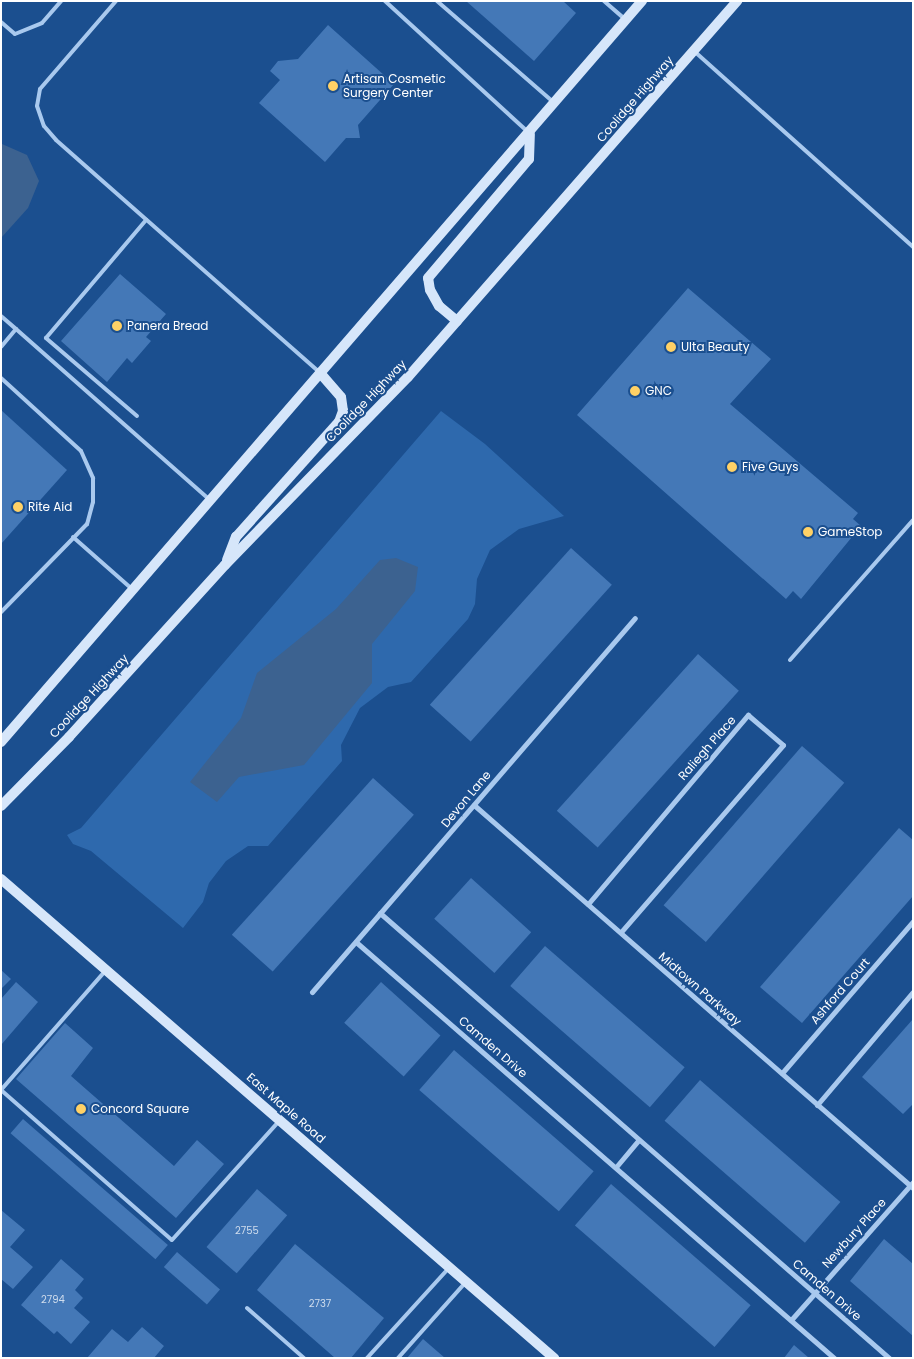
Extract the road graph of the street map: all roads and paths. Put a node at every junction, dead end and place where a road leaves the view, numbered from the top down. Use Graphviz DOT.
graph roads {
  1 [pos="61,1"];
  2 [pos="116,1"];
  3 [pos="385,1"];
  4 [pos="437,1"];
  5 [pos="604,1"];
  6 [pos="642,1"];
  7 [pos="737,1"];
  8 [pos="626,20"];
  9 [pos="1,22"];
  10 [pos="694,50"];
  11 [pos="555,104"];
  12 [pos="530,134"];
  13 [pos="146,220"];
  14 [pos="913,247"];
  15 [pos="1,316"];
  16 [pos="457,321"];
  17 [pos="16,329"];
  18 [pos="1,347"];
  19 [pos="320,373"];
  20 [pos="1,378"];
  21 [pos="137,416"];
  22 [pos="211,501"];
  23 [pos="913,520"];
  24 [pos="73,537"];
  25 [pos="226,564"];
  26 [pos="132,590"];
  27 [pos="1,612"];
  28 [pos="635,618"];
  29 [pos="790,660"];
  30 [pos="1,742"];
  31 [pos="474,805"];
  32 [pos="1,806"];
  33 [pos="1,879"];
  34 [pos="588,904"];
  35 [pos="380,913"];
  36 [pos="913,921"];
  37 [pos="621,932"];
  38 [pos="356,942"];
  39 [pos="106,969"];
  40 [pos="312,992"];
  41 [pos="913,992"];
  42 [pos="782,1074"];
  43 [pos="1,1090"];
  44 [pos="817,1105"];
  45 [pos="280,1120"];
  46 [pos="639,1140"];
  47 [pos="616,1167"];
  48 [pos="912,1185"];
  49 [pos="450,1267"];
  50 [pos="466,1282"];
  51 [pos="815,1293"];
  52 [pos="247,1308"];
  53 [pos="791,1320"];
  54 [pos="304,1358"];
  55 [pos="367,1358"];
  56 [pos="398,1358"];
  57 [pos="554,1358"];
  58 [pos="834,1358"];
  59 [pos="889,1358"];
  1 -- 9 [label="lane"];
  2 -- 13 [label="lane"];
  3 -- 12 [label="lane"];
  4 -- 11 [label="lane"];
  5 -- 8 [label="lane"];
  6 -- 8 [label="main road"];
  7 -- 10 [label="main road, Coolidge Highway"];
  8 -- 11 [label="main road"];
  10 -- 14 [label="lane"];
  10 -- 16 [label="main road, Coolidge Highway"];
  11 -- 12 [label="main road"];
  12 -- 16 [label="main road"];
  12 -- 19 [label="main road"];
  13 -- 19 [label="lane"];
  13 -- 21 [label="lane"];
  15 -- 17 [label="lane"];
  16 -- 25 [label="main road, Coolidge Highway"];
  17 -- 18 [label="lane"];
  17 -- 22 [label="lane"];
  19 -- 22 [label="main road"];
  19 -- 25 [label="main road"];
  20 -- 24 [label="lane"];
  22 -- 26 [label="main road"];
  23 -- 29 [label="lane"];
  24 -- 26 [label="lane"];
  24 -- 27 [label="lane"];
  25 -- 32 [label="main road, Coolidge Highway"];
  26 -- 30 [label="main road"];
  28 -- 31 [label="street, Devon Lane"];
  31 -- 34 [label="street, Midtown Parkway"];
  31 -- 35 [label="street, Devon Lane"];
  33 -- 39 [label="main road, East Maple Road"];
  34 -- 37 [label="street, Midtown Parkway"];
  34 -- 37 [label="street, Raliegh Place"];
  35 -- 38 [label="street, Devon Lane"];
  35 -- 46 [label="street, Camden Drive"];
  36 -- 42 [label="street, Ashford Court"];
  37 -- 42 [label="street, Midtown Parkway"];
  38 -- 40 [label="street, Devon Lane"];
  38 -- 47 [label="street, Camden Drive"];
  39 -- 43 [label="lane"];
  39 -- 45 [label="main road, East Maple Road"];
  41 -- 44 [label="street"];
  42 -- 44 [label="street, Midtown Parkway"];
  43 -- 45 [label="lane"];
  44 -- 48 [label="street, Midtown Parkway"];
  45 -- 49 [label="main road, East Maple Road"];
  46 -- 47 [label="street"];
  46 -- 51 [label="street, Camden Drive"];
  47 -- 53 [label="street, Camden Drive"];
  48 -- 51 [label="street, Newbury Place"];
  49 -- 50 [label="main road, East Maple Road"];
  49 -- 55 [label="lane"];
  50 -- 56 [label="lane"];
  50 -- 57 [label="main road, East Maple Road"];
  51 -- 53 [label="street, Newbury Place"];
  51 -- 59 [label="street, Camden Drive"];
  52 -- 54 [label="lane"];
  53 -- 58 [label="street, Camden Drive"];
}
